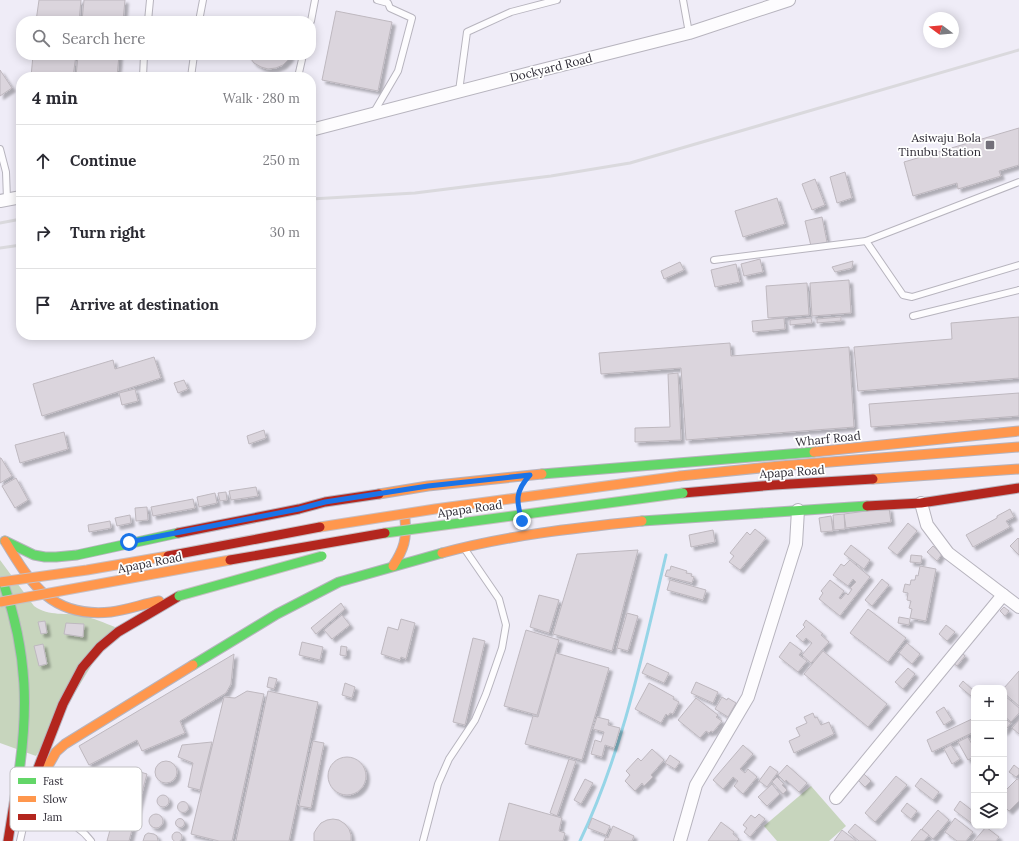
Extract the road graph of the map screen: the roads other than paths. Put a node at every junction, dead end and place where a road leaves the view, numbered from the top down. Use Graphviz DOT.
graph roads {
  1 [pos="150,0"];
  2 [pos="202,0"];
  3 [pos="316,0"];
  4 [pos="377,0"];
  5 [pos="557,0"];
  6 [pos="683,0"];
  7 [pos="789,0"];
  8 [pos="148,16"];
  9 [pos="200,16"];
  10 [pos="312,16"];
  11 [pos="688,33"];
  12 [pos="144,60"];
  13 [pos="193,60"];
  14 [pos="302,60"];
  15 [pos="143,72"];
  16 [pos="192,72"];
  17 [pos="299,72"];
  18 [pos="459,91"];
  19 [pos="373,114"];
  20 [pos="316,129"];
  21 [pos="0,149"];
  22 [pos="1019,182"];
  23 [pos="16,198"];
  24 [pos="3,200"];
  25 [pos="866,241"];
  26 [pos="714,260"];
  27 [pos="1019,265"];
  28 [pos="1019,290"];
  29 [pos="913,316"];
  30 [pos="1019,431"];
  31 [pos="1019,447"];
  32 [pos="1017,470"];
  33 [pos="530,475"];
  34 [pos="1019,488"];
  35 [pos="398,498"];
  36 [pos="921,503"];
  37 [pos="798,510"];
  38 [pos="453,523"];
  39 [pos="526,528"];
  40 [pos="3,538"];
  41 [pos="363,546"];
  42 [pos="463,547"];
  43 [pos="333,554"];
  44 [pos="393,566"];
  45 [pos="0,574"];
  46 [pos="0,582"];
  47 [pos="1002,595"];
  48 [pos="179,596"];
  49 [pos="0,602"];
  50 [pos="1019,607"];
  51 [pos="20,767"];
  52 [pos="38,767"];
  53 [pos="48,767"];
  54 [pos="836,798"];
  55 [pos="10,831"];
  56 [pos="13,831"];
  57 [pos="21,831"];
  58 [pos="82,831"];
  59 [pos="9,841"];
  60 [pos="20,841"];
  61 [pos="91,841"];
  62 [pos="423,841"];
  63 [pos="680,841"];
  1 -- 8 [label="lane"];
  2 -- 9 [label="lane"];
  3 -- 10 [label="lane"];
  4 -- 19 [label="lane"];
  5 -- 18 [label="lane"];
  6 -- 11 [label="lane"];
  7 -- 11 [label="street, Dockyard Road"];
  11 -- 18 [label="street, Dockyard Road"];
  12 -- 15 [label="lane"];
  13 -- 16 [label="lane"];
  14 -- 17 [label="lane"];
  18 -- 19 [label="street, Dockyard Road"];
  19 -- 20 [label="street, Dockyard Road"];
  21 -- 24 [label="lane"];
  22 -- 25 [label="lane"];
  23 -- 24 [label="street"];
  25 -- 26 [label="lane"];
  25 -- 27 [label="lane"];
  28 -- 29 [label="lane"];
  30 -- 33 [label="main road, Wharf Road"];
  31 -- 46 [label="main road, Apapa Road, bridge"];
  32 -- 38 [label="main road, Apapa Road, bridge"];
  33 -- 35 [label="main road, Wharf Road"];
  33 -- 39 [label="main road"];
  34 -- 36 [label="main road"];
  35 -- 40 [label="main road, Wharf Road"];
  35 -- 44 [label="main road"];
  36 -- 37 [label="main road"];
  36 -- 47 [label="street"];
  37 -- 39 [label="main road"];
  37 -- 63 [label="street"];
  38 -- 41 [label="main road, bridge"];
  38 -- 49 [label="main road, Apapa Road, bridge"];
  39 -- 42 [label="main road"];
  40 -- 48 [label="main road"];
  42 -- 44 [label="main road"];
  42 -- 62 [label="lane"];
  43 -- 48 [label="main road, bridge"];
  44 -- 53 [label="main road"];
  45 -- 51 [label="main road"];
  47 -- 50 [label="street"];
  47 -- 54 [label="street"];
  48 -- 52 [label="main road"];
  55 -- 59 [label="main road"];
  56 -- 59 [label="main road"];
  57 -- 60 [label="lane"];
  58 -- 61 [label="lane"];
}
